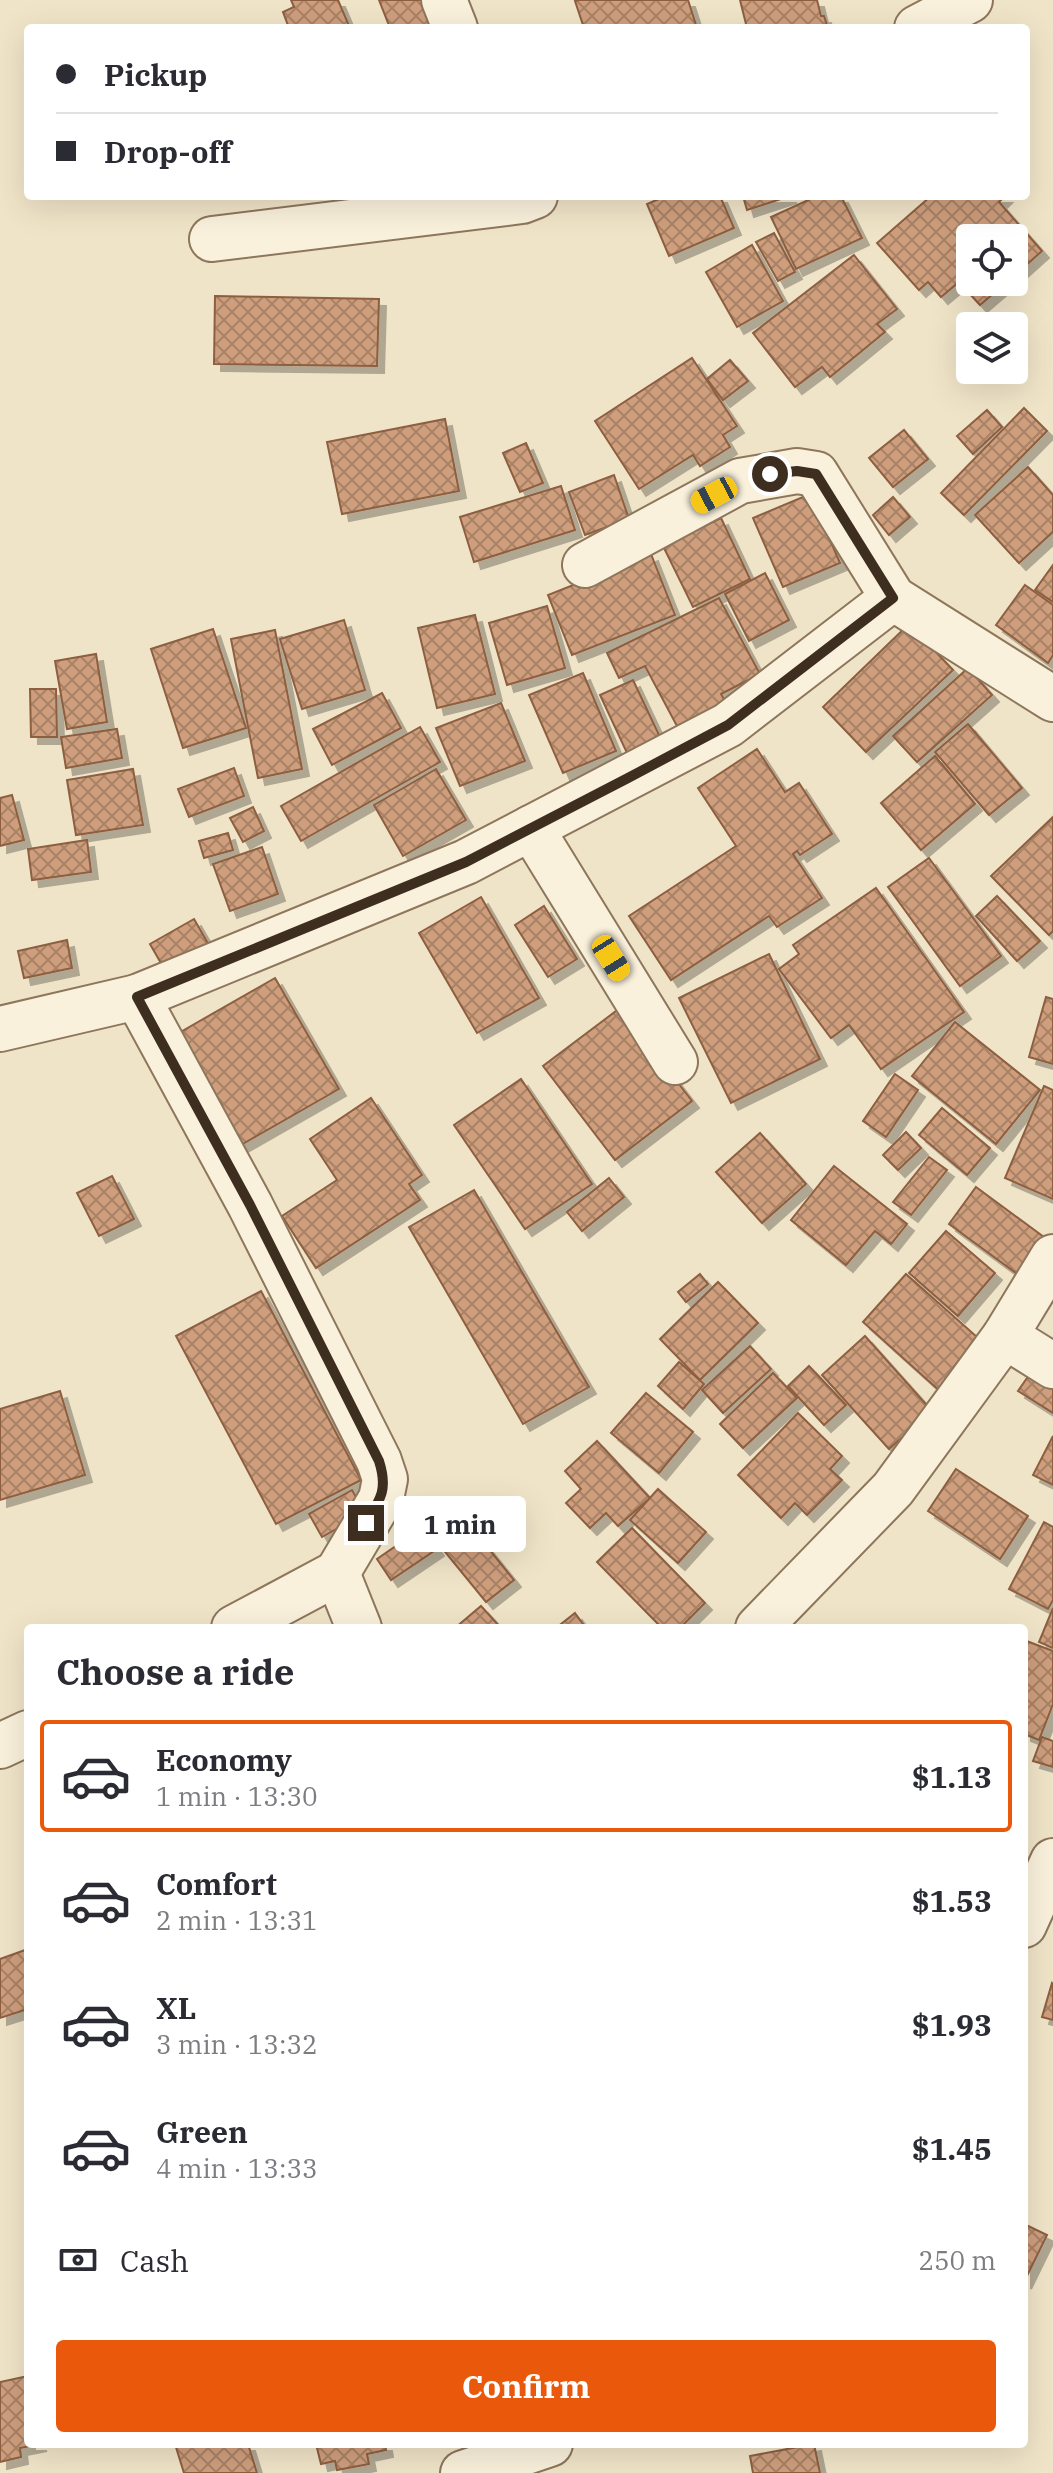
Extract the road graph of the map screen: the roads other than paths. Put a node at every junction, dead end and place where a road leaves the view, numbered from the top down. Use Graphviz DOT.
graph roads {
  1 [pos="444,0"];
  2 [pos="970,0"];
  3 [pos="453,24"];
  4 [pos="925,24"];
  5 [pos="511,200"];
  6 [pos="212,239"];
  7 [pos="585,565"];
  8 [pos="893,598"];
  9 [pos="1053,699"];
  10 [pos="531,828"];
  11 [pos="137,997"];
  12 [pos="0,1029"];
  13 [pos="675,1062"];
  14 [pos="1053,1257"];
  15 [pos="1005,1336"];
  16 [pos="1053,1366"];
  17 [pos="337,1573"];
  18 [pos="241,1624"];
  19 [pos="357,1624"];
  20 [pos="762,1624"];
  21 [pos="24,1735"];
  22 [pos="0,1746"];
  23 [pos="1053,1861"];
  24 [pos="1028,1916"];
  25 [pos="538,2448"];
  26 [pos="463,2473"];
  1 -- 3 [label="street"];
  2 -- 4 [label="street"];
  5 -- 6 [label="street"];
  7 -- 8 [label="street"];
  8 -- 9 [label="street"];
  8 -- 10 [label="street"];
  10 -- 11 [label="street"];
  10 -- 13 [label="street"];
  11 -- 12 [label="street"];
  11 -- 17 [label="street"];
  14 -- 15 [label="street"];
  15 -- 16 [label="street"];
  15 -- 20 [label="street"];
  17 -- 18 [label="street"];
  17 -- 19 [label="street"];
  21 -- 22 [label="street"];
  23 -- 24 [label="street"];
  25 -- 26 [label="street"];
}
